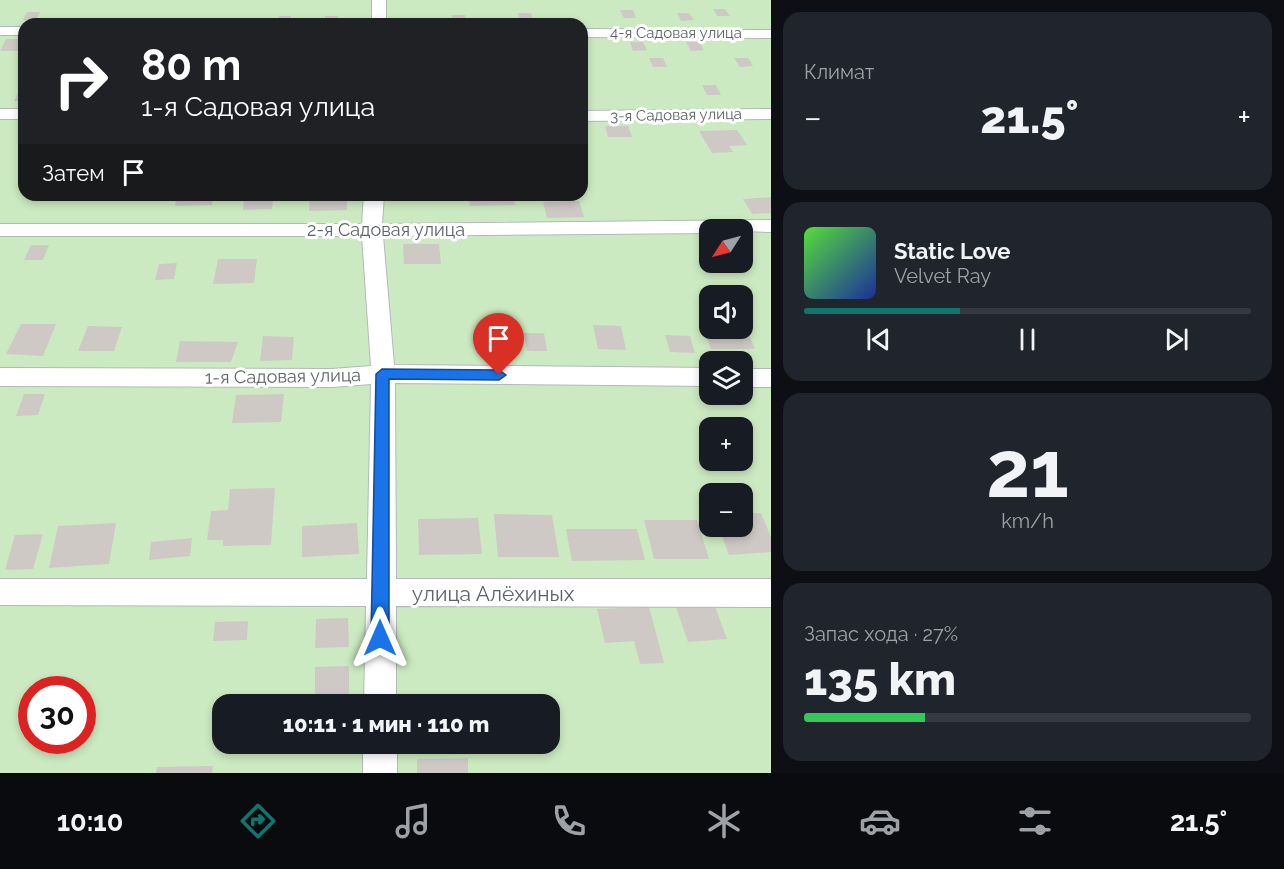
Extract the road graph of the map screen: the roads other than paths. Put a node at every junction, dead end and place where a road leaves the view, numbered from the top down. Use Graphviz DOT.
graph roads {
  1 [pos="379,0"];
  2 [pos="379,18"];
  3 [pos="0,31"];
  4 [pos="18,31"];
  5 [pos="588,33"];
  6 [pos="771,34"];
  7 [pos="0,114"];
  8 [pos="18,114"];
  9 [pos="771,114"];
  10 [pos="588,116"];
  11 [pos="374,201"];
  12 [pos="771,226"];
  13 [pos="0,230"];
  14 [pos="372,230"];
  15 [pos="382,374"];
  16 [pos="0,377"];
  17 [pos="699,377"];
  18 [pos="753,378"];
  19 [pos="771,378"];
  20 [pos="0,592"];
  21 [pos="380,593"];
  22 [pos="771,593"];
  23 [pos="380,694"];
  24 [pos="380,754"];
  25 [pos="380,773"];
  1 -- 2 [label="street"];
  3 -- 4 [label="street"];
  5 -- 6 [label="street, 4-я Садовая улица"];
  7 -- 8 [label="street"];
  9 -- 10 [label="street, 3-я Садовая улица"];
  11 -- 14 [label="street"];
  12 -- 14 [label="street, 2-я Садовая улица"];
  13 -- 14 [label="street, 2-я Садовая улица"];
  14 -- 15 [label="street"];
  15 -- 16 [label="street, 1-я Садовая улица"];
  15 -- 17 [label="street, 1-я Садовая улица"];
  15 -- 21 [label="street"];
  18 -- 19 [label="street"];
  20 -- 21 [label="street, улица Алёхиных"];
  21 -- 22 [label="street, улица Алёхиных"];
  21 -- 23 [label="street"];
  24 -- 25 [label="street"];
}
